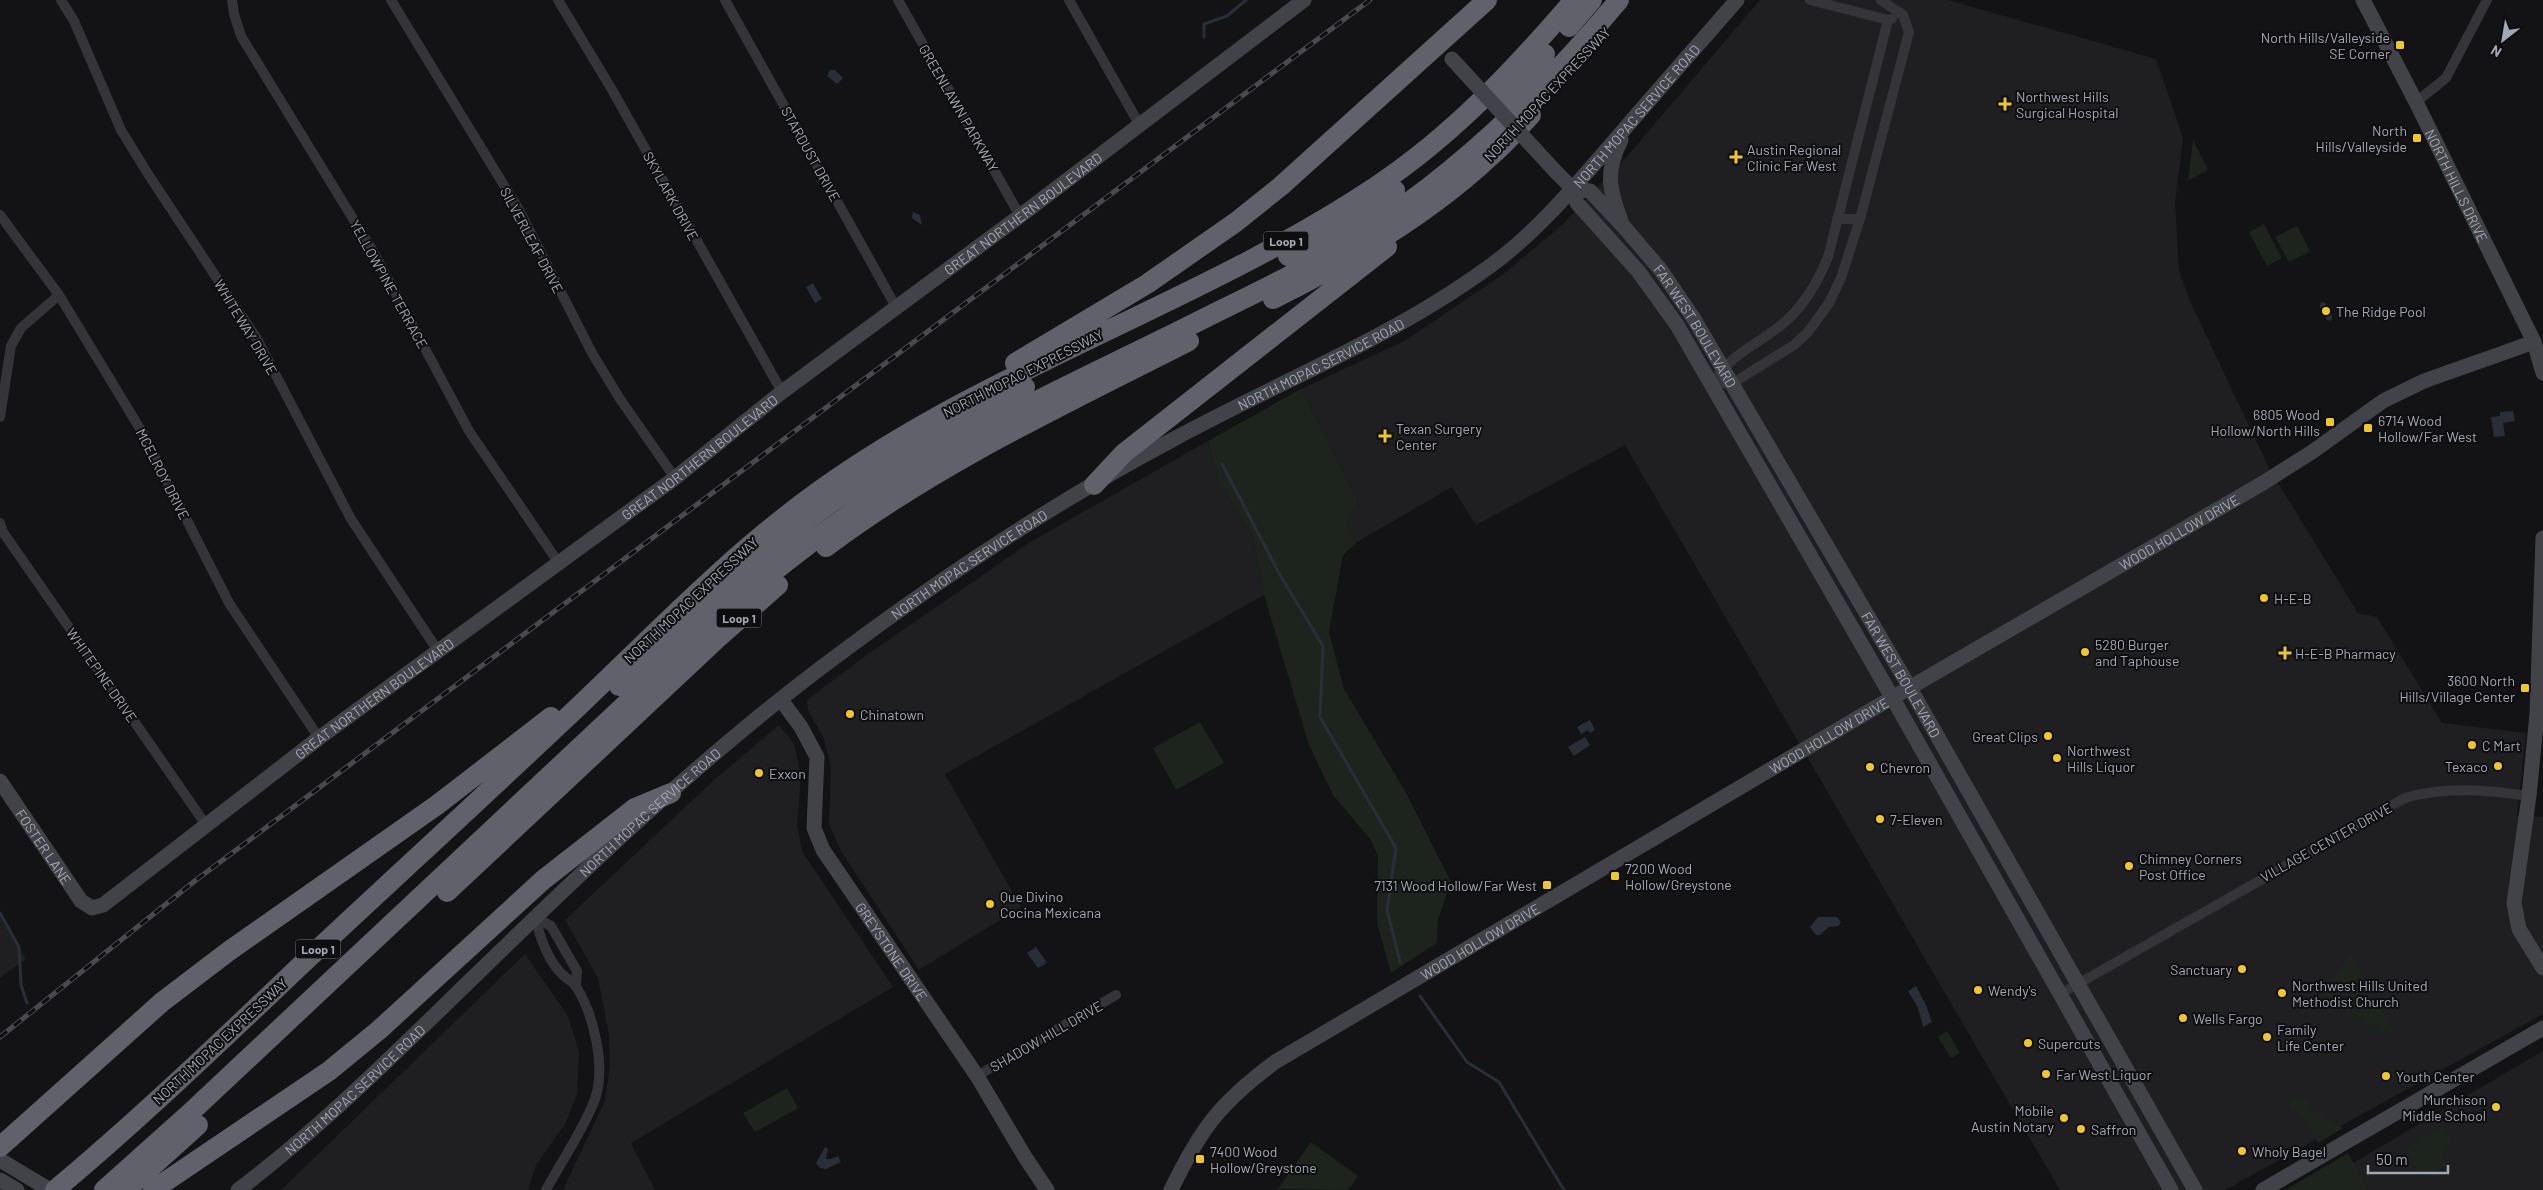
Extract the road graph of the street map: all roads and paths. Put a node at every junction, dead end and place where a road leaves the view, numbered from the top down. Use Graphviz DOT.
graph roads {
  1 [pos="61,0"];
  2 [pos="232,0"];
  3 [pos="391,0"];
  4 [pos="558,0"];
  5 [pos="725,0"];
  6 [pos="898,0"];
  7 [pos="1069,0"];
  8 [pos="1304,0"];
  9 [pos="1487,0"];
  10 [pos="1574,0"];
  11 [pos="1592,0"];
  12 [pos="1619,0"];
  13 [pos="1634,0"];
  14 [pos="1737,0"];
  15 [pos="1810,0"];
  16 [pos="1881,0"];
  17 [pos="2363,0"];
  18 [pos="2486,0"];
  19 [pos="1903,15"];
  20 [pos="1888,20"];
  21 [pos="1445,52"];
  22 [pos="2416,102"];
  23 [pos="1630,123"];
  24 [pos="1139,124"];
  25 [pos="1572,189"];
  26 [pos="1432,204"];
  27 [pos="0,215"];
  28 [pos="1020,216"];
  29 [pos="1837,219"];
  30 [pos="1860,219"];
  31 [pos="1624,227"];
  32 [pos="59,295"];
  33 [pos="896,307"];
  34 [pos="2534,342"];
  35 [pos="1723,367"];
  36 [pos="2543,372"];
  37 [pos="1733,383"];
  38 [pos="1712,384"];
  39 [pos="782,392"];
  40 [pos="948,409"];
  41 [pos="0,417"];
  42 [pos="675,478"];
  43 [pos="1094,485"];
  44 [pos="0,523"];
  45 [pos="2543,538"];
  46 [pos="558,562"];
  47 [pos="438,651"];
  48 [pos="1910,688"];
  49 [pos="1892,697"];
  50 [pos="781,700"];
  51 [pos="578,706"];
  52 [pos="319,738"];
  53 [pos="0,780"];
  54 [pos="671,793"];
  55 [pos="2529,796"];
  56 [pos="206,825"];
  57 [pos="92,908"];
  58 [pos="536,918"];
  59 [pos="2543,968"];
  60 [pos="2077,983"];
  61 [pos="576,986"];
  62 [pos="2060,994"];
  63 [pos="1116,995"];
  64 [pos="2543,1028"];
  65 [pos="977,1076"];
  66 [pos="2,1157"];
  67 [pos="261,1172"];
  68 [pos="0,1180"];
  69 [pos="17,1190"];
  70 [pos="50,1190"];
  71 [pos="55,1190"];
  72 [pos="77,1190"];
  73 [pos="104,1190"];
  74 [pos="126,1190"];
  75 [pos="153,1190"];
  76 [pos="238,1190"];
  77 [pos="247,1190"];
  78 [pos="546,1190"];
  79 [pos="1047,1190"];
  80 [pos="1171,1190"];
  81 [pos="2171,1190"];
  82 [pos="2195,1190"];
  83 [pos="2263,1190"];
  1 -- 47 [label="street, WHITEWAY DRIVE"];
  2 -- 46 [label="street, YELLOWPINE TERRACE"];
  3 -- 42 [label="street, SILVERLEAF DRIVE"];
  4 -- 39 [label="street, SKYLARK DRIVE"];
  5 -- 33 [label="street, STARDUST DRIVE"];
  6 -- 28 [label="street, GREENLAWN PARKWAY"];
  7 -- 24 [label="street"];
  8 -- 24 [label="street, GREAT NORTHERN BOULEVARD"];
  9 -- 21 [label="highway"];
  10 -- 40 [label="highway, NORTH MOPAC EXPRESSWAY / Loop 1"];
  11 -- 72 [label="highway"];
  12 -- 73 [label="highway"];
  13 -- 26 [label="highway, NORTH MOPAC EXPRESSWAY / Loop 1"];
  14 -- 23 [label="street, NORTH MOPAC SERVICE ROAD"];
  15 -- 20 [label="street"];
  16 -- 19 [label="street"];
  17 -- 22 [label="street, NORTH HILLS DRIVE"];
  18 -- 22 [label="street"];
  19 -- 20 [label="street"];
  19 -- 30 [label="street"];
  20 -- 29 [label="street"];
  21 -- 25 [label="street, FAR WEST BOULEVARD, bridge"];
  21 -- 40 [label="highway"];
  22 -- 34 [label="street, NORTH HILLS DRIVE"];
  23 -- 25 [label="street, NORTH MOPAC SERVICE ROAD"];
  23 -- 31 [label="street"];
  24 -- 28 [label="street, GREAT NORTHERN BOULEVARD"];
  25 -- 31 [label="street, FAR WEST BOULEVARD"];
  25 -- 38 [label="street, FAR WEST BOULEVARD"];
  25 -- 43 [label="street, NORTH MOPAC SERVICE ROAD"];
  26 -- 43 [label="highway"];
  26 -- 74 [label="highway, NORTH MOPAC EXPRESSWAY / Loop 1"];
  27 -- 32 [label="street, MCELROY DRIVE"];
  28 -- 33 [label="street, GREAT NORTHERN BOULEVARD"];
  29 -- 30 [label="street"];
  29 -- 35 [label="street"];
  30 -- 37 [label="street"];
  31 -- 35 [label="street, FAR WEST BOULEVARD"];
  32 -- 41 [label="street"];
  32 -- 52 [label="street, MCELROY DRIVE"];
  33 -- 39 [label="street, GREAT NORTHERN BOULEVARD"];
  34 -- 36 [label="street, NORTH HILLS DRIVE"];
  34 -- 48 [label="street, WOOD HOLLOW DRIVE"];
  35 -- 37 [label="street, FAR WEST BOULEVARD"];
  35 -- 38 [label="street"];
  37 -- 38 [label="street"];
  37 -- 48 [label="street, FAR WEST BOULEVARD"];
  38 -- 49 [label="street, FAR WEST BOULEVARD"];
  39 -- 42 [label="street, GREAT NORTHERN BOULEVARD"];
  40 -- 51 [label="highway, NORTH MOPAC EXPRESSWAY / Loop 1"];
  42 -- 46 [label="street, GREAT NORTHERN BOULEVARD"];
  43 -- 50 [label="street, NORTH MOPAC SERVICE ROAD"];
  44 -- 56 [label="street, WHITEPINE DRIVE"];
  45 -- 55 [label="street"];
  46 -- 47 [label="street, GREAT NORTHERN BOULEVARD"];
  47 -- 52 [label="street, GREAT NORTHERN BOULEVARD"];
  48 -- 49 [label="street, WOOD HOLLOW DRIVE"];
  48 -- 60 [label="street, FAR WEST BOULEVARD"];
  49 -- 62 [label="street, FAR WEST BOULEVARD"];
  49 -- 80 [label="street, WOOD HOLLOW DRIVE"];
  50 -- 54 [label="street, NORTH MOPAC SERVICE ROAD"];
  50 -- 65 [label="street, GREYSTONE DRIVE"];
  51 -- 66 [label="highway"];
  51 -- 71 [label="highway, NORTH MOPAC EXPRESSWAY / Loop 1"];
  52 -- 56 [label="street, GREAT NORTHERN BOULEVARD"];
  53 -- 57 [label="street, FOSTER LANE"];
  54 -- 58 [label="street, NORTH MOPAC SERVICE ROAD"];
  54 -- 75 [label="highway"];
  55 -- 59 [label="street"];
  55 -- 60 [label="street, VILLAGE CENTER DRIVE"];
  56 -- 57 [label="street, GREAT NORTHERN BOULEVARD"];
  58 -- 61 [label="street"];
  58 -- 61 [label="street"];
  58 -- 67 [label="street, NORTH MOPAC SERVICE ROAD"];
  60 -- 62 [label="street, VILLAGE CENTER DRIVE"];
  60 -- 82 [label="street, FAR WEST BOULEVARD"];
  61 -- 78 [label="street"];
  62 -- 81 [label="street, FAR WEST BOULEVARD"];
  63 -- 65 [label="street, SHADOW HILL DRIVE"];
  64 -- 83 [label="street"];
  65 -- 79 [label="street, GREYSTONE DRIVE"];
  66 -- 70 [label="street"];
  67 -- 76 [label="street, NORTH MOPAC SERVICE ROAD"];
  67 -- 77 [label="street"];
  68 -- 69 [label="street"];
}
